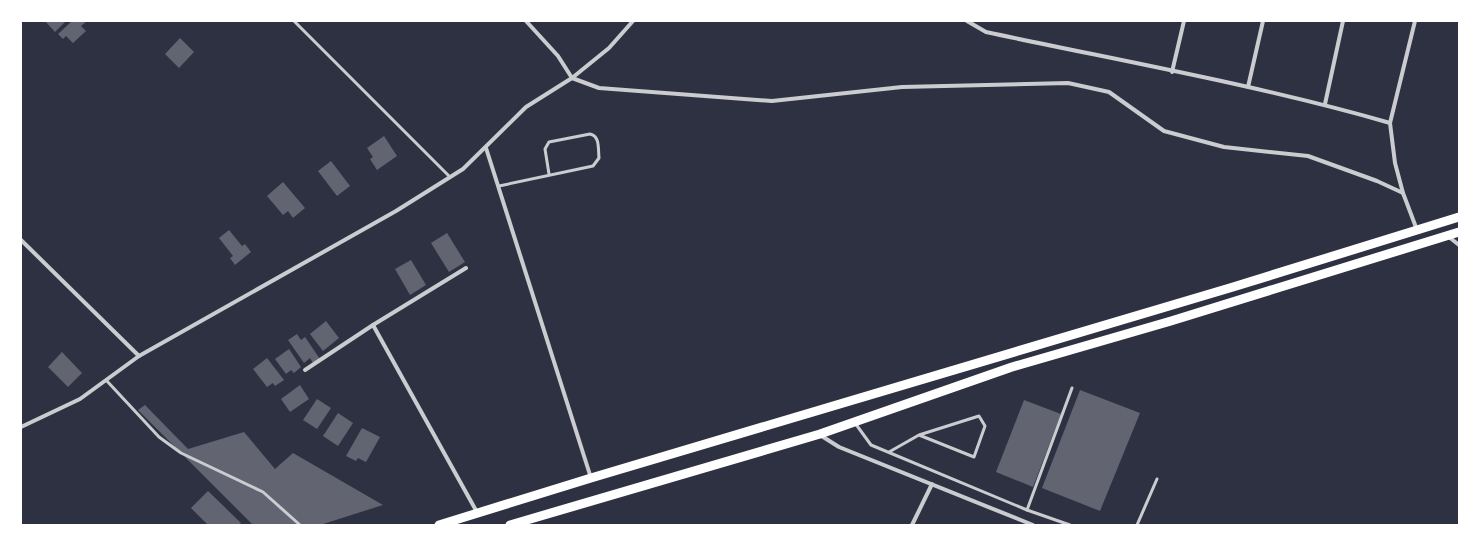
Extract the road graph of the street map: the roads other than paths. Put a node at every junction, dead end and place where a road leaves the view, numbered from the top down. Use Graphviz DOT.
graph roads {
  1 [pos="294,21"];
  2 [pos="526,21"];
  3 [pos="632,21"];
  4 [pos="967,21"];
  5 [pos="1184,21"];
  6 [pos="1263,21"];
  7 [pos="1343,21"];
  8 [pos="1415,21"];
  9 [pos="1172,72"];
  10 [pos="572,78"];
  11 [pos="1248,87"];
  12 [pos="1325,104"];
  13 [pos="1390,123"];
  14 [pos="486,148"];
  15 [pos="549,174"];
  16 [pos="450,177"];
  17 [pos="499,186"];
  18 [pos="1402,193"];
  19 [pos="1459,218"];
  20 [pos="1418,230"];
  21 [pos="1459,232"];
  22 [pos="1448,236"];
  23 [pos="21,240"];
  24 [pos="1459,245"];
  25 [pos="466,268"];
  26 [pos="373,324"];
  27 [pos="139,356"];
  28 [pos="305,370"];
  29 [pos="106,380"];
  30 [pos="1072,388"];
  31 [pos="855,422"];
  32 [pos="21,427"];
  33 [pos="820,434"];
  34 [pos="919,435"];
  35 [pos="889,452"];
  36 [pos="591,478"];
  37 [pos="1157,479"];
  38 [pos="932,484"];
  39 [pos="1027,510"];
  40 [pos="478,514"];
  41 [pos="300,525"];
  42 [pos="439,525"];
  43 [pos="510,525"];
  44 [pos="912,525"];
  45 [pos="1033,525"];
  46 [pos="1070,525"];
  47 [pos="1137,525"];
  1 -- 16 [label="lane"];
  2 -- 10 [label="street"];
  3 -- 10 [label="street"];
  4 -- 9 [label="street"];
  5 -- 9 [label="street"];
  6 -- 11 [label="street"];
  7 -- 12 [label="street"];
  8 -- 13 [label="street"];
  9 -- 11 [label="street"];
  10 -- 14 [label="street"];
  10 -- 18 [label="street"];
  11 -- 12 [label="street"];
  12 -- 13 [label="street"];
  13 -- 18 [label="street"];
  14 -- 16 [label="street"];
  14 -- 17 [label="street"];
  15 -- 15 [label="lane"];
  15 -- 17 [label="lane"];
  16 -- 27 [label="street"];
  17 -- 36 [label="street"];
  18 -- 20 [label="street"];
  19 -- 20 [label="highway"];
  20 -- 36 [label="highway"];
  21 -- 22 [label="highway"];
  22 -- 24 [label="street"];
  22 -- 31 [label="highway"];
  23 -- 27 [label="street"];
  25 -- 26 [label="street"];
  26 -- 28 [label="street"];
  26 -- 40 [label="street"];
  27 -- 29 [label="street"];
  29 -- 32 [label="street"];
  29 -- 41 [label="lane"];
  30 -- 39 [label="lane"];
  31 -- 33 [label="highway"];
  31 -- 35 [label="lane"];
  33 -- 38 [label="street"];
  33 -- 43 [label="highway"];
  34 -- 34 [label="lane"];
  34 -- 35 [label="lane"];
  35 -- 39 [label="lane"];
  36 -- 40 [label="highway"];
  37 -- 47 [label="lane"];
  38 -- 44 [label="street"];
  38 -- 45 [label="street"];
  39 -- 46 [label="lane"];
  40 -- 42 [label="highway"];
}
